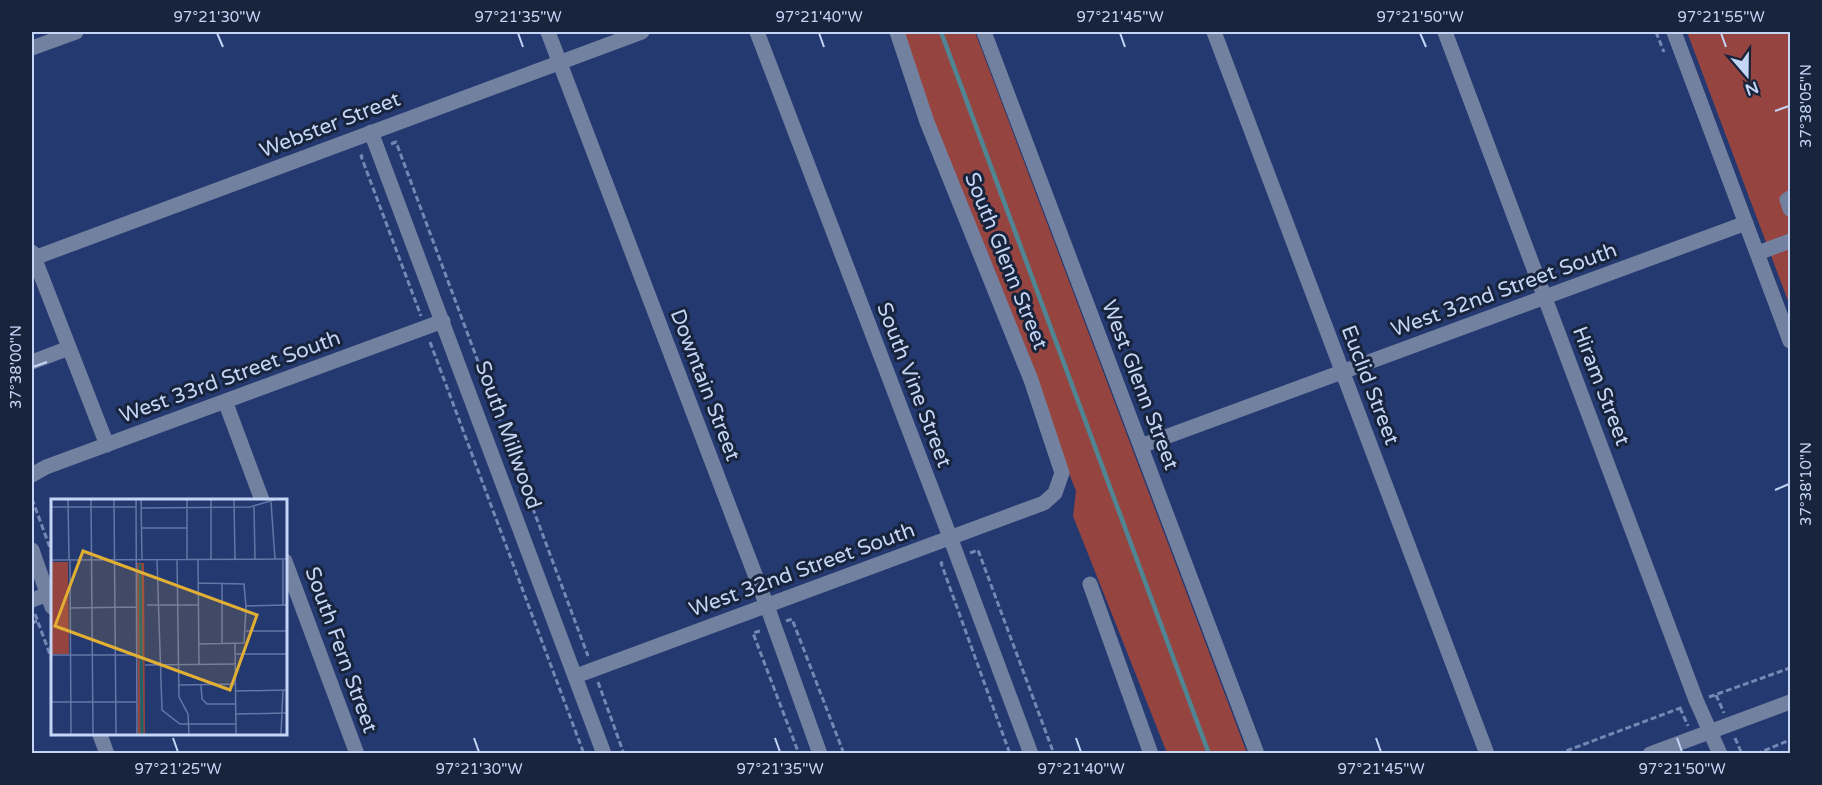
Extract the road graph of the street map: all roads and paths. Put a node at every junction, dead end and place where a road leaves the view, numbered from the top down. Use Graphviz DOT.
graph roads {
  1 [pos="76,32"];
  2 [pos="548,32"];
  3 [pos="642,32"];
  4 [pos="757,32"];
  5 [pos="897,32"];
  6 [pos="984,32"];
  7 [pos="1214,32"];
  8 [pos="1444,32"];
  9 [pos="1674,32"];
  10 [pos="32,48"];
  11 [pos="560,62"];
  12 [pos="371,132"];
  13 [pos="1791,198"];
  14 [pos="1791,209"];
  15 [pos="1746,223"];
  16 [pos="1791,241"];
  17 [pos="1758,253"];
  18 [pos="32,255"];
  19 [pos="1545,297"];
  20 [pos="443,321"];
  21 [pos="1791,341"];
  22 [pos="69,348"];
  23 [pos="32,362"];
  24 [pos="1343,372"];
  25 [pos="225,401"];
  26 [pos="107,445"];
  27 [pos="1141,446"];
  28 [pos="32,474"];
  29 [pos="262,499"];
  30 [pos="32,500"];
  31 [pos="1044,503"];
  32 [pos="950,537"];
  33 [pos="32,550"];
  34 [pos="51,550"];
  35 [pos="286,564"];
  36 [pos="1090,584"];
  37 [pos="32,600"];
  38 [pos="50,600"];
  39 [pos="32,606"];
  40 [pos="767,606"];
  41 [pos="37,621"];
  42 [pos="32,623"];
  43 [pos="51,657"];
  44 [pos="1791,668"];
  45 [pos="576,676"];
  46 [pos="1696,700"];
  47 [pos="1791,702"];
  48 [pos="1710,731"];
  49 [pos="100,734"];
  50 [pos="1791,741"];
  51 [pos="107,753"];
  52 [pos="357,753"];
  53 [pos="604,753"];
  54 [pos="820,753"];
  55 [pos="1031,753"];
  56 [pos="1151,753"];
  57 [pos="1257,753"];
  58 [pos="1487,753"];
  59 [pos="1558,753"];
  60 [pos="1650,753"];
  61 [pos="1720,753"];
  62 [pos="1756,753"];
  1 -- 10 [label="street"];
  2 -- 11 [label="street, Downtain Street"];
  3 -- 11 [label="street, Webster Street"];
  4 -- 32 [label="street, South Vine Street"];
  5 -- 31 [label="street, South Glenn Street"];
  6 -- 27 [label="street, West Glenn Street"];
  7 -- 24 [label="street, Euclid Street"];
  8 -- 19 [label="street, Hiram Street"];
  9 -- 15 [label="street"];
  11 -- 12 [label="street, Webster Street"];
  11 -- 40 [label="street, Downtain Street"];
  12 -- 18 [label="street, Webster Street"];
  12 -- 20 [label="street, South Millwood"];
  13 -- 14 [label="street"];
  15 -- 17 [label="street"];
  15 -- 19 [label="street, West 32nd Street South"];
  16 -- 17 [label="street"];
  17 -- 21 [label="street"];
  18 -- 22 [label="street"];
  19 -- 24 [label="street, West 32nd Street South"];
  19 -- 46 [label="street, Hiram Street"];
  20 -- 25 [label="street, West 33rd Street South"];
  20 -- 45 [label="street, South Millwood"];
  22 -- 23 [label="street"];
  22 -- 26 [label="street"];
  24 -- 27 [label="street, West 32nd Street South"];
  24 -- 58 [label="street, Euclid Street"];
  25 -- 26 [label="street, West 33rd Street South"];
  25 -- 29 [label="street"];
  26 -- 28 [label="street, West 33rd Street South"];
  27 -- 57 [label="street, West Glenn Street"];
  30 -- 34 [label="path"];
  31 -- 32 [label="street, West 32nd Street South"];
  32 -- 40 [label="street, West 32nd Street South"];
  32 -- 55 [label="street, South Vine Street"];
  33 -- 38 [label="street"];
  35 -- 52 [label="street, South Fern Street"];
  36 -- 56 [label="street"];
  37 -- 38 [label="street"];
  39 -- 41 [label="path"];
  40 -- 45 [label="street, West 32nd Street South"];
  40 -- 54 [label="street, Downtain Street"];
  41 -- 42 [label="path"];
  41 -- 43 [label="path"];
  44 -- 46 [label="path"];
  45 -- 53 [label="street, South Millwood"];
  46 -- 48 [label="street, Hiram Street"];
  46 -- 59 [label="path"];
  47 -- 48 [label="street"];
  48 -- 60 [label="street"];
  48 -- 61 [label="street, Hiram Street"];
  49 -- 51 [label="street"];
  50 -- 62 [label="path"];
}
